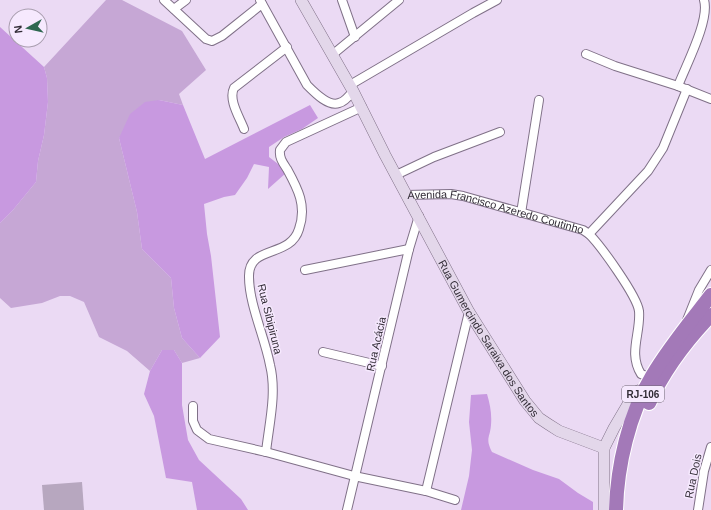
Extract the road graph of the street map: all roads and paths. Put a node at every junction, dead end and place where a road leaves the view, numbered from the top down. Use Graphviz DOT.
graph roads {
  1 [pos="164,0"];
  2 [pos="186,0"];
  3 [pos="301,0"];
  4 [pos="342,0"];
  5 [pos="399,0"];
  6 [pos="497,0"];
  7 [pos="704,0"];
  8 [pos="261,2"];
  9 [pos="174,9"];
  10 [pos="355,37"];
  11 [pos="287,47"];
  12 [pos="332,54"];
  13 [pos="586,54"];
  14 [pos="678,86"];
  15 [pos="352,88"];
  16 [pos="687,89"];
  17 [pos="711,99"];
  18 [pos="539,100"];
  19 [pos="362,107"];
  20 [pos="244,129"];
  21 [pos="500,132"];
  22 [pos="396,175"];
  23 [pos="406,195"];
  24 [pos="521,213"];
  25 [pos="419,216"];
  26 [pos="428,234"];
  27 [pos="589,234"];
  28 [pos="411,245"];
  29 [pos="305,270"];
  30 [pos="711,270"];
  31 [pos="711,295"];
  32 [pos="469,312"];
  33 [pos="711,315"];
  34 [pos="681,334"];
  35 [pos="323,352"];
  36 [pos="382,366"];
  37 [pos="648,382"];
  38 [pos="193,406"];
  39 [pos="711,446"];
  40 [pos="604,448"];
  41 [pos="266,452"];
  42 [pos="707,470"];
  43 [pos="354,476"];
  44 [pos="426,491"];
  45 [pos="455,500"];
  46 [pos="347,510"];
  47 [pos="604,510"];
  48 [pos="616,510"];
  49 [pos="626,510"];
  50 [pos="698,510"];
  1 -- 9 [label="street"];
  2 -- 9 [label="street"];
  3 -- 12 [label="main road, Avenida Francisco Azeredo Coutinho"];
  4 -- 10 [label="street"];
  5 -- 10 [label="street"];
  6 -- 15 [label="street"];
  7 -- 14 [label="street"];
  8 -- 9 [label="street"];
  8 -- 11 [label="street"];
  10 -- 12 [label="street"];
  11 -- 15 [label="street"];
  11 -- 20 [label="street"];
  12 -- 15 [label="main road, Avenida Francisco Azeredo Coutinho"];
  13 -- 14 [label="street"];
  14 -- 16 [label="street"];
  15 -- 19 [label="main road, Avenida Francisco Azeredo Coutinho"];
  16 -- 17 [label="street"];
  16 -- 27 [label="street"];
  18 -- 24 [label="street"];
  19 -- 22 [label="main road, Avenida Francisco Azeredo Coutinho"];
  19 -- 41 [label="street, Rua Sibipiruna"];
  21 -- 22 [label="street"];
  22 -- 23 [label="main road, Avenida Francisco Azeredo Coutinho"];
  23 -- 24 [label="street, Avenida Francisco Azeredo Coutinho"];
  23 -- 25 [label="main road, Rua Gumercindo Saraiva dos Santos"];
  24 -- 27 [label="street, Avenida Francisco Azeredo Coutinho"];
  25 -- 26 [label="main road, Rua Gumercindo Saraiva dos Santos"];
  25 -- 28 [label="street, Rua Acácia"];
  26 -- 28 [label="street"];
  26 -- 32 [label="main road, Rua Gumercindo Saraiva dos Santos"];
  27 -- 37 [label="street, Avenida Francisco Azeredo Coutinho"];
  28 -- 29 [label="street"];
  28 -- 36 [label="street, Rua Acácia"];
  30 -- 34 [label="street"];
  31 -- 34 [label="highway, RJ-106"];
  32 -- 40 [label="main road, Rua Gumercindo Saraiva dos Santos"];
  32 -- 44 [label="street"];
  33 -- 49 [label="highway, RJ-106"];
  34 -- 37 [label="highway, RJ-106"];
  35 -- 36 [label="street"];
  36 -- 43 [label="street, Rua Acácia"];
  37 -- 40 [label="main road"];
  37 -- 48 [label="highway, RJ-106"];
  38 -- 41 [label="street"];
  39 -- 42 [label="street, Rua Dois"];
  40 -- 47 [label="main road"];
  41 -- 43 [label="street"];
  42 -- 50 [label="street, Rua Dois"];
  43 -- 44 [label="street"];
  43 -- 46 [label="street, Rua Acácia"];
  44 -- 45 [label="street"];
}
